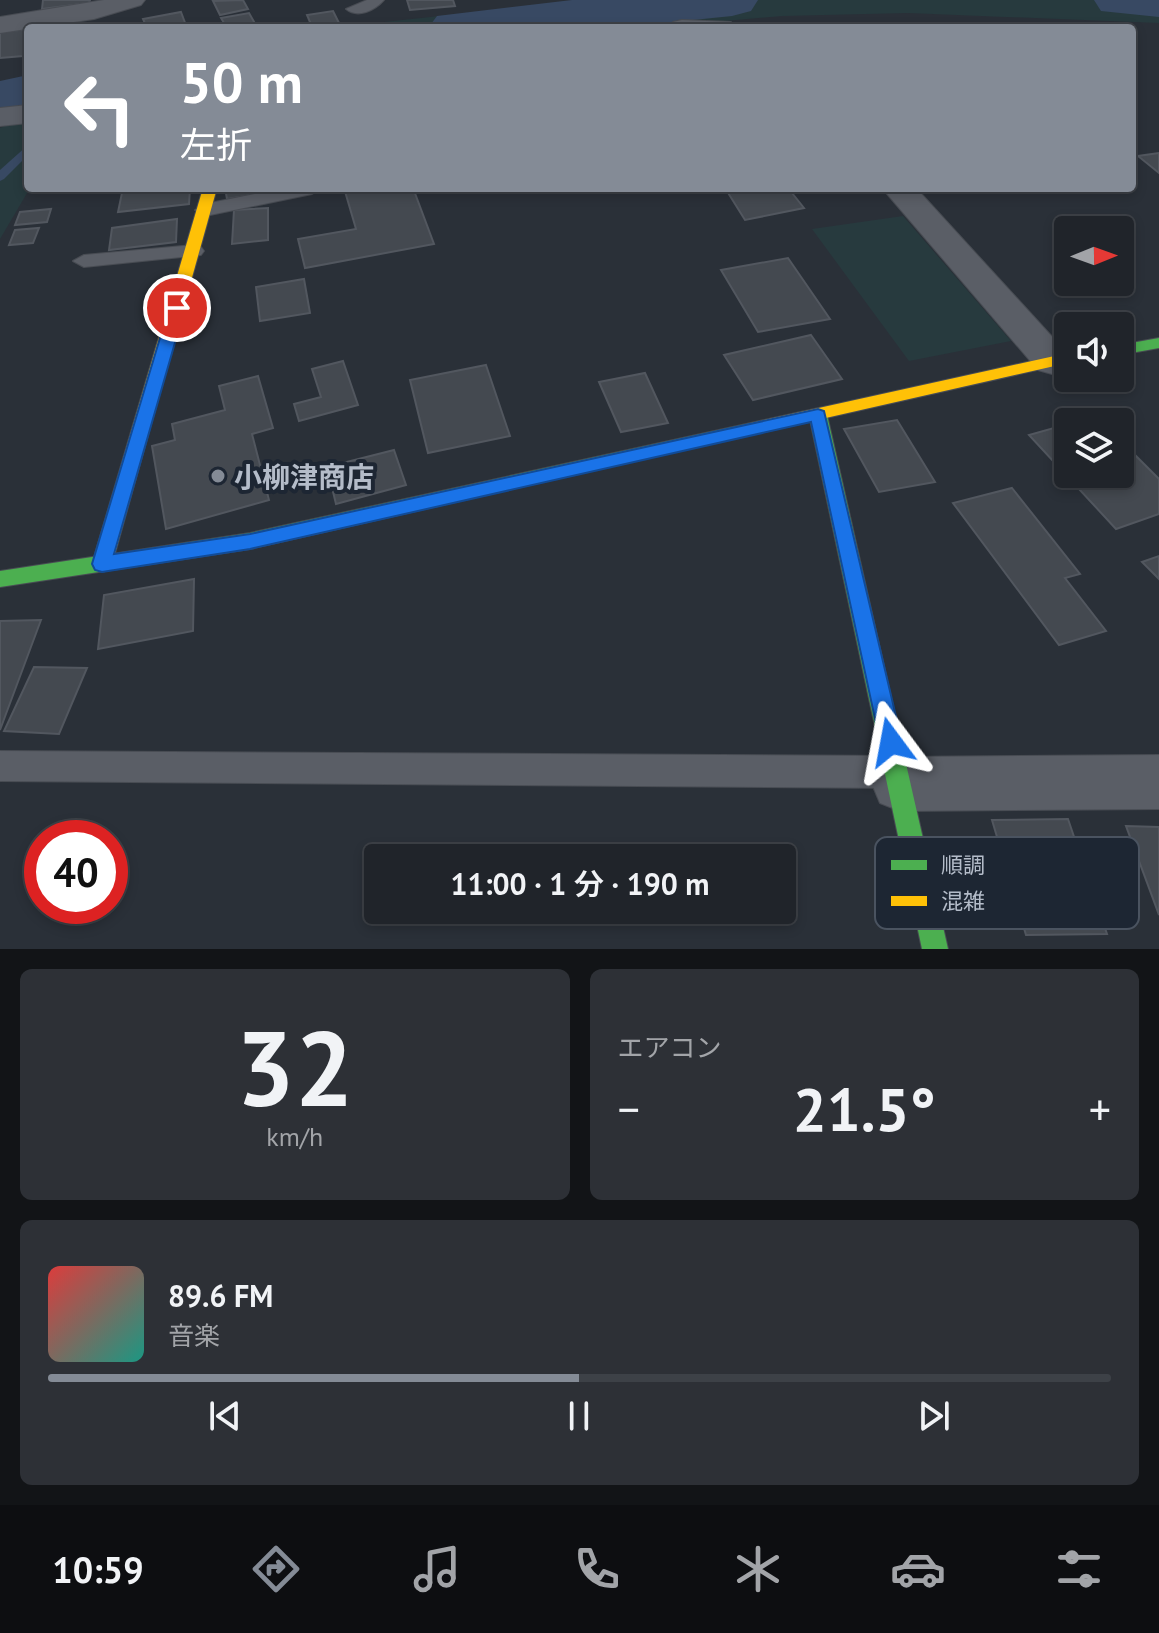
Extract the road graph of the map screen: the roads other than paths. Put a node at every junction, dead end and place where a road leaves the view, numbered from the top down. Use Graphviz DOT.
graph roads {
  1 [pos="132,0"];
  2 [pos="377,0"];
  3 [pos="354,9"];
  4 [pos="0,25"];
  5 [pos="24,114"];
  6 [pos="0,117"];
  7 [pos="209,192"];
  8 [pos="293,192"];
  9 [pos="902,192"];
  10 [pos="205,210"];
  11 [pos="194,251"];
  12 [pos="84,261"];
  13 [pos="1159,343"];
  14 [pos="1134,347"];
  15 [pos="1054,354"];
  16 [pos="1054,361"];
  17 [pos="818,415"];
  18 [pos="102,564"];
  19 [pos="0,579"];
  20 [pos="0,766"];
  21 [pos="899,778"];
  22 [pos="1159,782"];
  23 [pos="911,837"];
  24 [pos="931,929"];
  25 [pos="935,949"];
  1 -- 4 [label="street"];
  2 -- 3 [label="lane"];
  5 -- 6 [label="street"];
  7 -- 10 [label="street"];
  8 -- 10 [label="lane"];
  9 -- 15 [label="street"];
  10 -- 11 [label="street"];
  11 -- 12 [label="lane"];
  11 -- 18 [label="street"];
  13 -- 14 [label="street"];
  16 -- 17 [label="street"];
  17 -- 18 [label="street"];
  17 -- 21 [label="street"];
  18 -- 19 [label="street"];
  20 -- 21 [label="lane"];
  21 -- 22 [label="street"];
  21 -- 23 [label="street"];
  24 -- 25 [label="street"];
}
